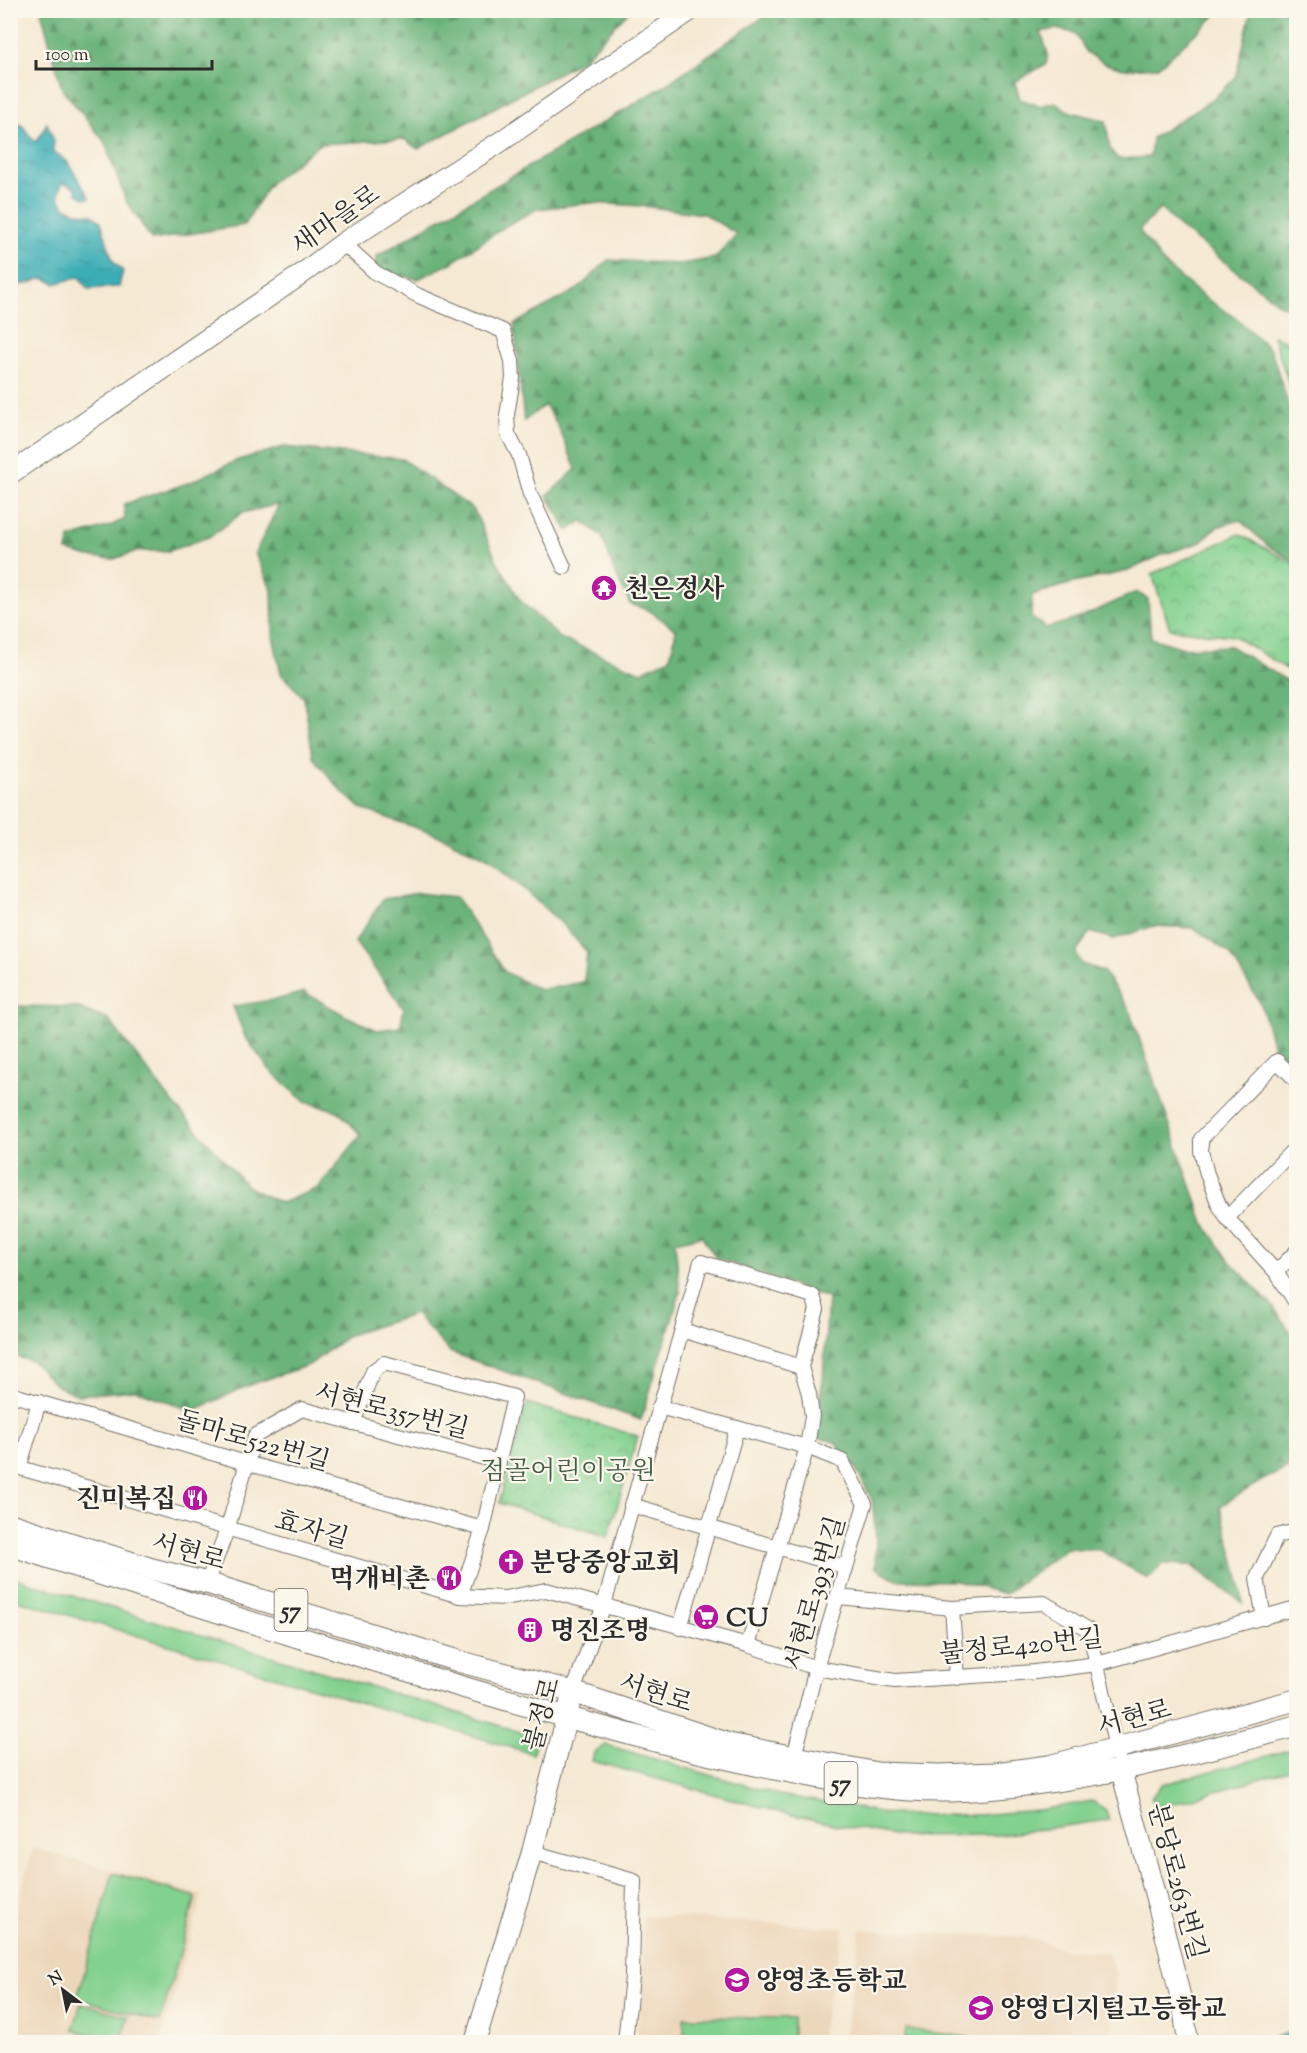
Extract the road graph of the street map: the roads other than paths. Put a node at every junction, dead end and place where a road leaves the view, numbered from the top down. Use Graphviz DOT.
graph roads {
  1 [pos="691,10"];
  2 [pos="343,243"];
  3 [pos="10,474"];
  4 [pos="564,567"];
  5 [pos="1296,1080"];
  6 [pos="1296,1147"];
  7 [pos="1227,1218"];
  8 [pos="1296,1252"];
  9 [pos="1276,1272"];
  10 [pos="1296,1303"];
  11 [pos="682,1330"];
  12 [pos="801,1367"];
  13 [pos="10,1394"];
  14 [pos="39,1402"];
  15 [pos="659,1407"];
  16 [pos="353,1423"];
  17 [pos="736,1428"];
  18 [pos="807,1447"];
  19 [pos="499,1462"];
  20 [pos="246,1463"];
  21 [pos="15,1467"];
  22 [pos="631,1504"];
  23 [pos="10,1524"];
  24 [pos="710,1528"];
  25 [pos="483,1529"];
  26 [pos="226,1530"];
  27 [pos="1296,1531"];
  28 [pos="10,1545"];
  29 [pos="776,1547"];
  30 [pos="846,1568"];
  31 [pos="207,1583"];
  32 [pos="460,1596"];
  33 [pos="838,1597"];
  34 [pos="603,1605"];
  35 [pos="952,1608"];
  36 [pos="1296,1608"];
  37 [pos="1264,1618"];
  38 [pos="680,1628"];
  39 [pos="748,1645"];
  40 [pos="1097,1664"];
  41 [pos="816,1668"];
  42 [pos="957,1678"];
  43 [pos="573,1692"];
  44 [pos="1296,1700"];
  45 [pos="568,1717"];
  46 [pos="1296,1726"];
  47 [pos="794,1757"];
  48 [pos="1119,1760"];
  49 [pos="532,1852"];
  50 [pos="1188,2042"];
  51 [pos="475,2043"];
  52 [pos="625,2043"];
  1 -- 2 [label="street, 새마을로"];
  2 -- 3 [label="street, 새마을로"];
  2 -- 4 [label="street"];
  5 -- 7 [label="street"];
  6 -- 7 [label="street"];
  7 -- 9 [label="street"];
  8 -- 9 [label="street"];
  9 -- 10 [label="street"];
  11 -- 12 [label="street"];
  11 -- 12 [label="street, 불정로"];
  11 -- 15 [label="street, 불정로"];
  12 -- 18 [label="street"];
  13 -- 14 [label="street, 돌마로522번길"];
  14 -- 20 [label="street, 돌마로522번길"];
  14 -- 21 [label="street"];
  15 -- 17 [label="street, 서현로393번길"];
  15 -- 22 [label="street, 불정로"];
  16 -- 19 [label="street, 서현로357번길"];
  16 -- 19 [label="street"];
  16 -- 20 [label="street, 서현로357번길"];
  17 -- 18 [label="street, 서현로393번길"];
  17 -- 24 [label="street"];
  18 -- 29 [label="street"];
  18 -- 30 [label="street, 서현로393번길"];
  19 -- 25 [label="street"];
  20 -- 25 [label="street, 돌마로522번길"];
  20 -- 26 [label="street, 서현로357번길"];
  21 -- 26 [label="street, 효자길"];
  22 -- 24 [label="street"];
  22 -- 34 [label="street, 불정로"];
  23 -- 31 [label="main road, 서현로 / 57"];
  24 -- 29 [label="street"];
  24 -- 38 [label="street"];
  25 -- 32 [label="street"];
  26 -- 31 [label="street, 서현로357번길"];
  26 -- 32 [label="street, 효자길"];
  27 -- 37 [label="street"];
  28 -- 45 [label="main road, 서현로 / 57"];
  29 -- 30 [label="street"];
  29 -- 39 [label="street"];
  30 -- 33 [label="street, 서현로393번길"];
  31 -- 43 [label="main road, 서현로 / 57"];
  32 -- 34 [label="street, 효자길"];
  33 -- 35 [label="street"];
  33 -- 41 [label="street, 서현로393번길"];
  34 -- 38 [label="street, 불정로420번길"];
  34 -- 43 [label="street, 불정로"];
  35 -- 40 [label="street"];
  35 -- 42 [label="street"];
  36 -- 37 [label="street, 불정로420번길"];
  37 -- 40 [label="street, 불정로420번길"];
  38 -- 39 [label="street, 불정로420번길"];
  39 -- 41 [label="street, 불정로420번길"];
  40 -- 42 [label="street, 불정로420번길"];
  40 -- 48 [label="street"];
  41 -- 42 [label="street, 불정로420번길"];
  41 -- 47 [label="street, 서현로393번길"];
  43 -- 45 [label="street, 불정로"];
  43 -- 47 [label="main road, 서현로 / 57"];
  44 -- 48 [label="main road, 서현로 / 57"];
  45 -- 48 [label="main road, 서현로 / 57"];
  45 -- 49 [label="street, 불정로"];
  46 -- 48 [label="main road, 서현로 / 57"];
  47 -- 48 [label="main road, 서현로 / 57"];
  48 -- 50 [label="street, 분당로263번길"];
  49 -- 51 [label="street, 불정로"];
  49 -- 52 [label="street"];
}
